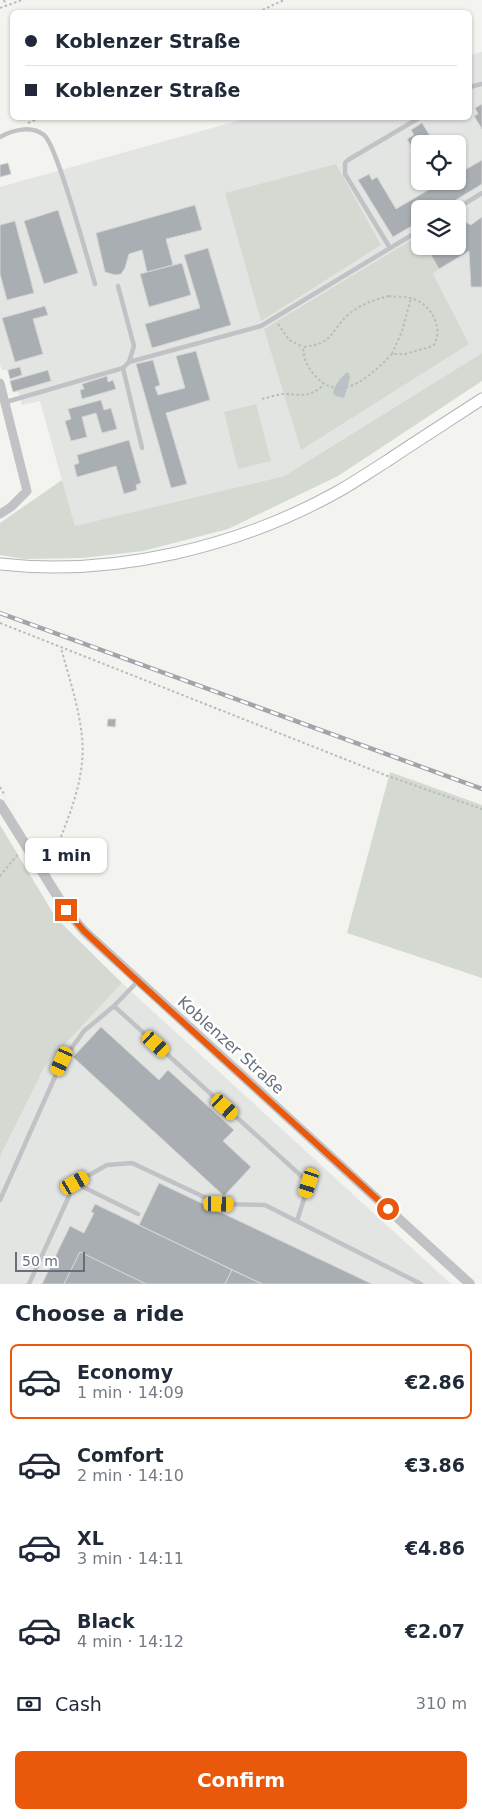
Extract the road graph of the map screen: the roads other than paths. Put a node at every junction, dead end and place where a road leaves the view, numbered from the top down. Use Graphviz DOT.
graph roads {
  1 [pos="416,120"];
  2 [pos="0,137"];
  3 [pos="482,193"];
  4 [pos="466,203"];
  5 [pos="411,235"];
  6 [pos="390,248"];
  7 [pos="95,284"];
  8 [pos="118,286"];
  9 [pos="129,362"];
  10 [pos="123,368"];
  11 [pos="0,382"];
  12 [pos="482,399"];
  13 [pos="6,402"];
  14 [pos="4,417"];
  15 [pos="142,448"];
  16 [pos="0,514"];
  17 [pos="0,564"];
  18 [pos="5,803"];
  19 [pos="138,981"];
  20 [pos="114,1006"];
  21 [pos="75,1183"];
  22 [pos="0,1200"];
  23 [pos="138,1214"];
  24 [pos="297,1221"];
  25 [pos="29,1284"];
  26 [pos="421,1284"];
  27 [pos="470,1284"];
  1 -- 6 [label="lane"];
  2 -- 7 [label="lane"];
  3 -- 4 [label="lane"];
  5 -- 6 [label="lane"];
  6 -- 9 [label="lane"];
  8 -- 9 [label="lane"];
  9 -- 10 [label="lane"];
  10 -- 13 [label="lane"];
  10 -- 15 [label="lane"];
  11 -- 13 [label="street"];
  12 -- 17 [label="main road"];
  13 -- 14 [label="street"];
  14 -- 16 [label="street"];
  18 -- 19 [label="street, Koblenzer Straße"];
  19 -- 20 [label="lane"];
  19 -- 27 [label="street, Koblenzer Straße"];
  20 -- 22 [label="lane"];
  20 -- 24 [label="lane"];
  21 -- 23 [label="lane"];
  21 -- 24 [label="lane"];
  21 -- 25 [label="lane"];
  24 -- 26 [label="lane"];
}
